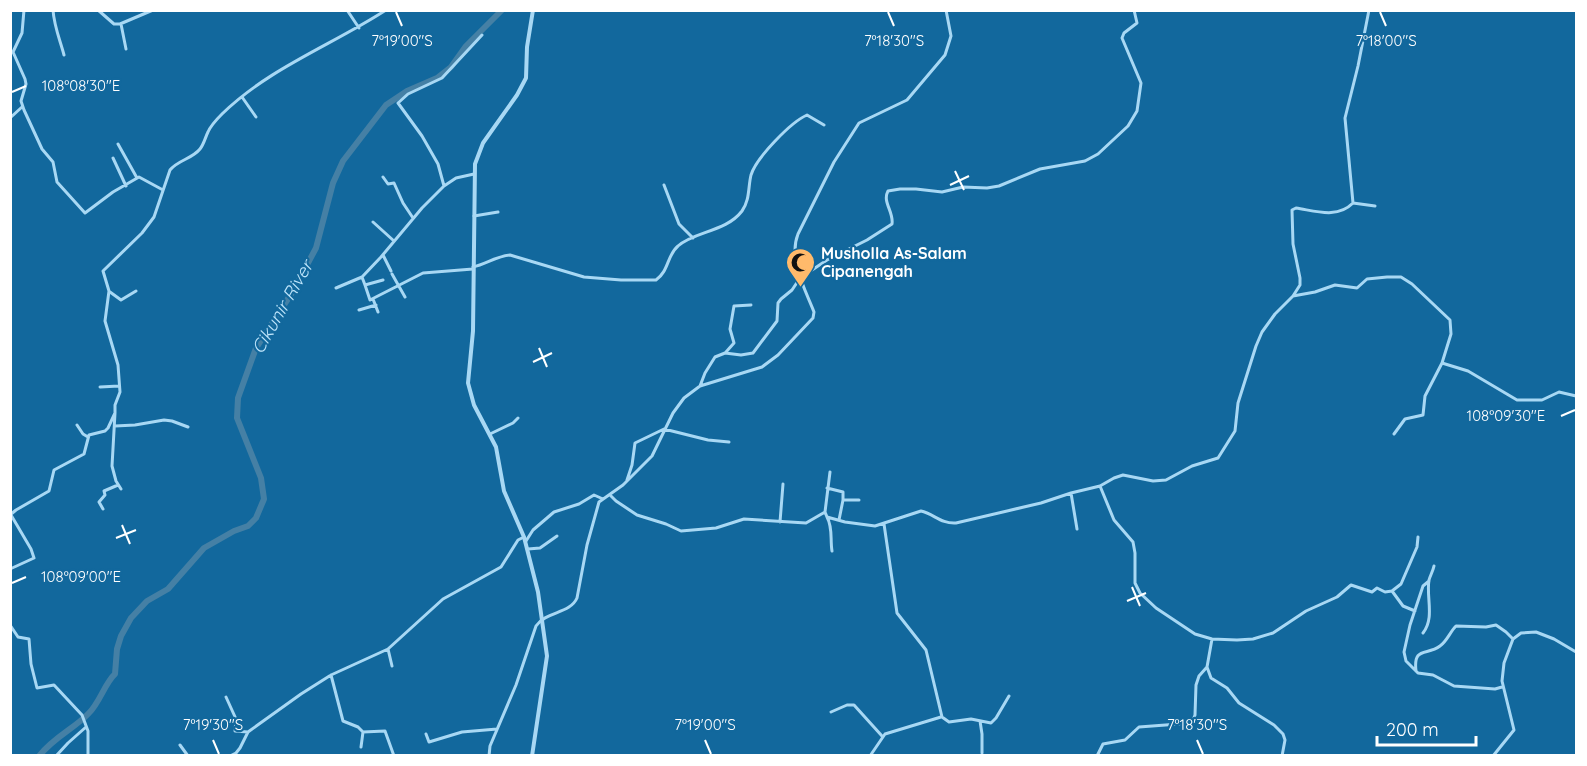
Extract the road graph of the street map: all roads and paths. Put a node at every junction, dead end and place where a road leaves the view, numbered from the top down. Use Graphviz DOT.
graph roads {
  1 [pos="24,10"];
  2 [pos="53,10"];
  3 [pos="98,10"];
  4 [pos="153,10"];
  5 [pos="347,10"];
  6 [pos="386,10"];
  7 [pos="533,10"];
  8 [pos="946,10"];
  9 [pos="1112,10"];
  10 [pos="1119,10"];
  11 [pos="1134,10"];
  12 [pos="1369,10"];
  13 [pos="121,24"];
  14 [pos="359,28"];
  15 [pos="482,34"];
  16 [pos="126,50"];
  17 [pos="64,55"];
  18 [pos="242,97"];
  19 [pos="22,107"];
  20 [pos="256,117"];
  21 [pos="10,118"];
  22 [pos="824,125"];
  23 [pos="118,144"];
  24 [pos="113,158"];
  25 [pos="474,174"];
  26 [pos="383,177"];
  27 [pos="137,178"];
  28 [pos="664,185"];
  29 [pos="126,186"];
  30 [pos="444,186"];
  31 [pos="163,190"];
  32 [pos="1353,203"];
  33 [pos="1375,206"];
  34 [pos="498,213"];
  35 [pos="474,216"];
  36 [pos="414,219"];
  37 [pos="373,222"];
  38 [pos="693,238"];
  39 [pos="395,241"];
  40 [pos="383,255"];
  41 [pos="473,268"];
  42 [pos="803,276"];
  43 [pos="362,277"];
  44 [pos="383,280"];
  45 [pos="365,285"];
  46 [pos="398,285"];
  47 [pos="336,288"];
  48 [pos="109,291"];
  49 [pos="136,291"];
  50 [pos="1293,296"];
  51 [pos="405,297"];
  52 [pos="374,299"];
  53 [pos="376,305"];
  54 [pos="751,305"];
  55 [pos="359,310"];
  56 [pos="378,312"];
  57 [pos="725,353"];
  58 [pos="1442,363"];
  59 [pos="119,386"];
  60 [pos="700,386"];
  61 [pos="100,387"];
  62 [pos="1576,396"];
  63 [pos="115,413"];
  64 [pos="518,418"];
  65 [pos="77,425"];
  66 [pos="115,426"];
  67 [pos="188,427"];
  68 [pos="664,429"];
  69 [pos="490,434"];
  70 [pos="1394,434"];
  71 [pos="88,437"];
  72 [pos="729,442"];
  73 [pos="830,472"];
  74 [pos="626,482"];
  75 [pos="783,484"];
  76 [pos="1100,486"];
  77 [pos="827,488"];
  78 [pos="1071,493"];
  79 [pos="610,495"];
  80 [pos="603,499"];
  81 [pos="843,500"];
  82 [pos="859,500"];
  83 [pos="104,509"];
  84 [pos="825,512"];
  85 [pos="11,515"];
  86 [pos="827,517"];
  87 [pos="839,520"];
  88 [pos="780,522"];
  89 [pos="884,524"];
  90 [pos="1077,529"];
  91 [pos="557,536"];
  92 [pos="1418,537"];
  93 [pos="525,539"];
  94 [pos="528,549"];
  95 [pos="832,551"];
  96 [pos="1434,566"];
  97 [pos="10,569"];
  98 [pos="1429,581"];
  99 [pos="1392,591"];
  100 [pos="1415,611"];
  101 [pos="543,621"];
  102 [pos="10,625"];
  103 [pos="1424,633"];
  104 [pos="1212,639"];
  105 [pos="1513,639"];
  106 [pos="388,649"];
  107 [pos="1576,652"];
  108 [pos="392,666"];
  109 [pos="1207,667"];
  110 [pos="1416,672"];
  111 [pos="332,675"];
  112 [pos="1502,687"];
  113 [pos="1009,696"];
  114 [pos="226,697"];
  115 [pos="831,712"];
  116 [pos="942,717"];
  117 [pos="980,721"];
  118 [pos="86,727"];
  119 [pos="497,729"];
  120 [pos="248,732"];
  121 [pos="363,732"];
  122 [pos="426,734"];
  123 [pos="882,736"];
  124 [pos="180,746"];
  125 [pos="361,747"];
  126 [pos="982,753"];
  127 [pos="56,756"];
  128 [pos="88,756"];
  129 [pos="188,756"];
  130 [pos="230,756"];
  131 [pos="394,756"];
  132 [pos="489,756"];
  133 [pos="532,756"];
  134 [pos="870,756"];
  135 [pos="1097,756"];
  136 [pos="1282,756"];
  137 [pos="1493,756"];
  1 -- 19 [label="street"];
  2 -- 17 [label="street"];
  3 -- 13 [label="street"];
  4 -- 13 [label="street"];
  5 -- 14 [label="street"];
  6 -- 14 [label="street"];
  7 -- 25 [label="street"];
  8 -- 42 [label="street"];
  9 -- 10 [label="street"];
  11 -- 42 [label="street"];
  12 -- 32 [label="street"];
  13 -- 16 [label="street"];
  14 -- 18 [label="street"];
  15 -- 30 [label="street"];
  18 -- 20 [label="street"];
  18 -- 31 [label="street"];
  19 -- 21 [label="street"];
  19 -- 29 [label="street"];
  22 -- 38 [label="street"];
  23 -- 27 [label="street"];
  24 -- 29 [label="street"];
  25 -- 30 [label="street"];
  25 -- 35 [label="street"];
  26 -- 36 [label="street"];
  27 -- 29 [label="street"];
  27 -- 31 [label="street"];
  28 -- 38 [label="street"];
  30 -- 36 [label="street"];
  31 -- 48 [label="street"];
  32 -- 33 [label="street"];
  32 -- 50 [label="street"];
  34 -- 35 [label="street"];
  35 -- 41 [label="street"];
  36 -- 39 [label="street"];
  37 -- 39 [label="street"];
  38 -- 41 [label="street"];
  39 -- 40 [label="street"];
  40 -- 43 [label="street"];
  40 -- 46 [label="street"];
  41 -- 46 [label="street"];
  41 -- 69 [label="street"];
  42 -- 57 [label="street"];
  42 -- 60 [label="street"];
  43 -- 45 [label="street"];
  43 -- 47 [label="street"];
  44 -- 45 [label="street"];
  45 -- 52 [label="street"];
  46 -- 51 [label="street"];
  46 -- 52 [label="street"];
  48 -- 49 [label="street"];
  48 -- 59 [label="street"];
  50 -- 58 [label="street"];
  50 -- 76 [label="street"];
  52 -- 53 [label="street"];
  53 -- 55 [label="street"];
  53 -- 56 [label="street"];
  54 -- 57 [label="street"];
  57 -- 60 [label="street"];
  58 -- 62 [label="street"];
  58 -- 70 [label="street"];
  59 -- 61 [label="street"];
  59 -- 63 [label="street"];
  60 -- 68 [label="street"];
  63 -- 66 [label="street"];
  63 -- 71 [label="street"];
  64 -- 69 [label="street"];
  65 -- 71 [label="street"];
  66 -- 67 [label="street"];
  66 -- 83 [label="street"];
  68 -- 72 [label="street"];
  68 -- 74 [label="street"];
  68 -- 74 [label="street"];
  69 -- 93 [label="street"];
  71 -- 85 [label="street"];
  73 -- 77 [label="street"];
  74 -- 79 [label="street"];
  75 -- 88 [label="street"];
  76 -- 78 [label="street"];
  76 -- 104 [label="street"];
  77 -- 81 [label="street"];
  77 -- 84 [label="street"];
  78 -- 89 [label="street"];
  78 -- 90 [label="street"];
  79 -- 80 [label="street"];
  79 -- 88 [label="street"];
  80 -- 93 [label="street"];
  80 -- 101 [label="street"];
  81 -- 82 [label="street"];
  81 -- 87 [label="street"];
  84 -- 86 [label="street"];
  84 -- 88 [label="street"];
  85 -- 97 [label="street"];
  86 -- 87 [label="street"];
  86 -- 95 [label="street"];
  87 -- 89 [label="street"];
  89 -- 116 [label="street"];
  91 -- 94 [label="street"];
  92 -- 99 [label="street"];
  93 -- 94 [label="street"];
  93 -- 106 [label="street"];
  94 -- 101 [label="street"];
  96 -- 98 [label="street"];
  98 -- 100 [label="street"];
  98 -- 103 [label="street"];
  99 -- 100 [label="street"];
  99 -- 104 [label="street"];
  100 -- 110 [label="street"];
  101 -- 119 [label="street"];
  101 -- 133 [label="street"];
  102 -- 118 [label="street"];
  104 -- 109 [label="street"];
  105 -- 107 [label="street"];
  105 -- 110 [label="street"];
  105 -- 112 [label="street"];
  106 -- 108 [label="street"];
  106 -- 111 [label="street"];
  109 -- 135 [label="street"];
  109 -- 136 [label="street"];
  110 -- 112 [label="street"];
  111 -- 120 [label="street"];
  111 -- 121 [label="street"];
  112 -- 137 [label="street"];
  113 -- 117 [label="street"];
  114 -- 120 [label="street"];
  115 -- 123 [label="street"];
  116 -- 117 [label="street"];
  116 -- 123 [label="street"];
  117 -- 126 [label="street"];
  118 -- 127 [label="street"];
  118 -- 128 [label="street"];
  119 -- 122 [label="street"];
  119 -- 132 [label="street"];
  120 -- 130 [label="street"];
  121 -- 125 [label="street"];
  121 -- 131 [label="street"];
  123 -- 134 [label="street"];
  124 -- 129 [label="street"];
}
